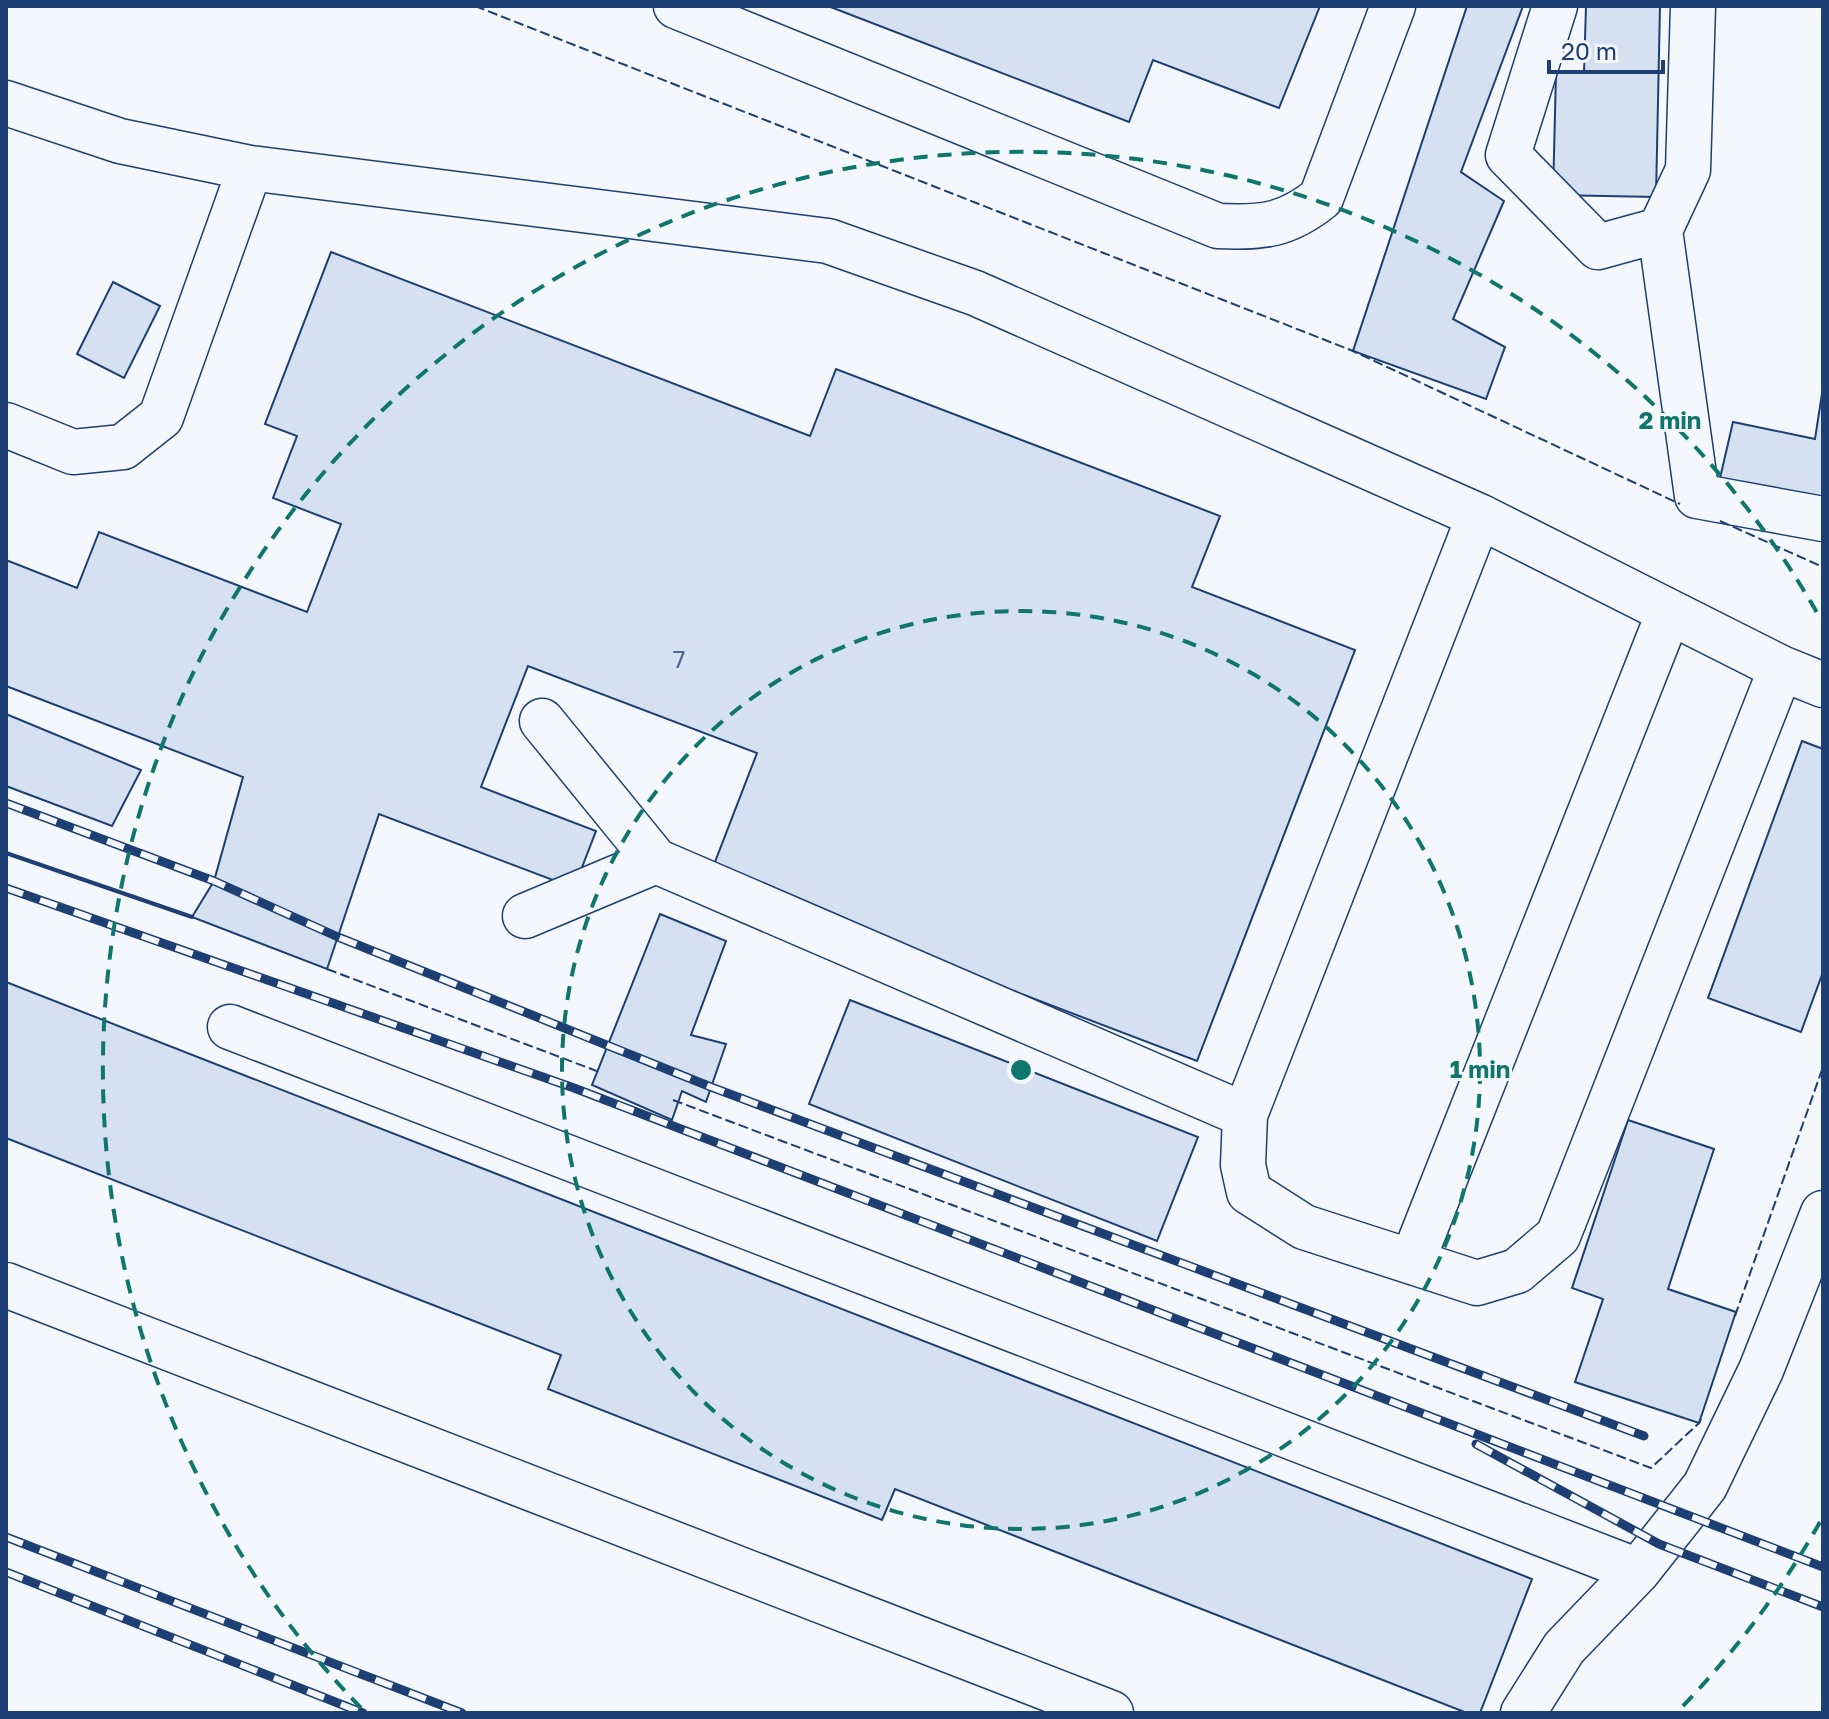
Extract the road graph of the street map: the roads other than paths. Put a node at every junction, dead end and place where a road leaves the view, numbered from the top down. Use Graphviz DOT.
graph roads {
  1 [pos="676,6"];
  2 [pos="1393,6"];
  3 [pos="1555,6"];
  4 [pos="1693,6"];
  5 [pos="6,103"];
  6 [pos="250,168"];
  7 [pos="1660,230"];
  8 [pos="6,425"];
  9 [pos="1479,516"];
  10 [pos="1823,519"];
  11 [pos="1669,612"];
  12 [pos="1781,668"];
  13 [pos="1823,685"];
  14 [pos="542,721"];
  15 [pos="656,861"];
  16 [pos="525,916"];
  17 [pos="230,1027"];
  18 [pos="1245,1115"];
  19 [pos="1823,1213"];
  20 [pos="1412,1262"];
  21 [pos="6,1285"];
  22 [pos="1807,1298"];
  23 [pos="1638,1571"];
  24 [pos="1111,1713"];
  25 [pos="1523,1713"];
  1 -- 2 [label="lane"];
  3 -- 7 [label="lane"];
  4 -- 7 [label="lane"];
  5 -- 6 [label="lane"];
  6 -- 8 [label="lane"];
  6 -- 9 [label="lane"];
  7 -- 10 [label="lane"];
  9 -- 11 [label="lane"];
  9 -- 18 [label="lane"];
  11 -- 12 [label="lane"];
  11 -- 20 [label="lane"];
  12 -- 13 [label="lane"];
  12 -- 20 [label="lane"];
  14 -- 15 [label="lane"];
  15 -- 16 [label="lane"];
  15 -- 18 [label="lane"];
  17 -- 23 [label="lane"];
  18 -- 20 [label="lane"];
  19 -- 22 [label="lane"];
  21 -- 24 [label="lane"];
  22 -- 23 [label="lane"];
  23 -- 25 [label="lane"];
}
